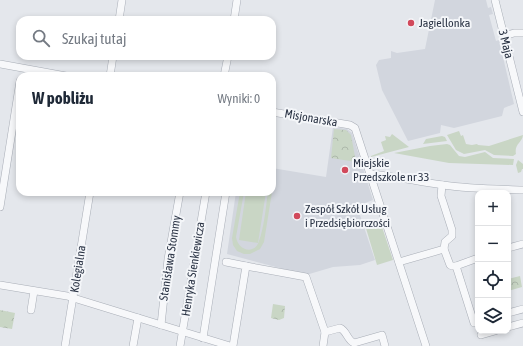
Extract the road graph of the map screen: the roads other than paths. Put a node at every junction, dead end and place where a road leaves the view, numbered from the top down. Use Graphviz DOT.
graph roads {
  1 [pos="122,0"];
  2 [pos="237,0"];
  3 [pos="495,0"];
  4 [pos="120,16"];
  5 [pos="235,16"];
  6 [pos="523,33"];
  7 [pos="504,36"];
  8 [pos="112,60"];
  9 [pos="227,60"];
  10 [pos="0,64"];
  11 [pos="21,72"];
  12 [pos="111,72"];
  13 [pos="225,72"];
  14 [pos="16,106"];
  15 [pos="523,112"];
  16 [pos="276,113"];
  17 [pos="370,174"];
  18 [pos="442,185"];
  19 [pos="523,190"];
  20 [pos="89,196"];
  21 [pos="179,196"];
  22 [pos="205,196"];
  23 [pos="225,196"];
  24 [pos="0,207"];
  25 [pos="523,244"];
  26 [pos="511,247"];
  27 [pos="444,249"];
  28 [pos="475,259"];
  29 [pos="226,262"];
  30 [pos="399,262"];
  31 [pos="246,266"];
  32 [pos="456,266"];
  33 [pos="0,285"];
  34 [pos="34,291"];
  35 [pos="73,299"];
  36 [pos="523,309"];
  37 [pos="31,310"];
  38 [pos="511,312"];
  39 [pos="138,318"];
  40 [pos="475,322"];
  41 [pos="523,323"];
  42 [pos="161,325"];
  43 [pos="511,326"];
  44 [pos="183,332"];
  45 [pos="326,332"];
  46 [pos="484,334"];
  47 [pos="481,335"];
  48 [pos="203,338"];
  49 [pos="65,346"];
  50 [pos="133,346"];
  51 [pos="180,346"];
  52 [pos="232,346"];
  53 [pos="323,346"];
  54 [pos="385,346"];
  55 [pos="426,346"];
  1 -- 4 [label="street"];
  2 -- 5 [label="street"];
  3 -- 7 [label="street, 3 Maja"];
  6 -- 7 [label="street"];
  7 -- 15 [label="street, 3 Maja"];
  8 -- 12 [label="street"];
  9 -- 13 [label="street"];
  10 -- 11 [label="street"];
  14 -- 24 [label="street"];
  16 -- 17 [label="street, Misjonarska"];
  17 -- 18 [label="street"];
  17 -- 30 [label="street"];
  18 -- 19 [label="street"];
  18 -- 27 [label="street"];
  20 -- 35 [label="street, Kolegialna"];
  21 -- 42 [label="street, Stanisława Stommy"];
  22 -- 44 [label="street, Henryka Sienkiewicza"];
  23 -- 48 [label="street"];
  25 -- 26 [label="street"];
  27 -- 30 [label="street"];
  27 -- 32 [label="street"];
  28 -- 32 [label="street"];
  29 -- 31 [label="street"];
  30 -- 55 [label="street"];
  31 -- 45 [label="street"];
  31 -- 52 [label="street"];
  32 -- 40 [label="street"];
  33 -- 34 [label="street"];
  34 -- 35 [label="street"];
  34 -- 37 [label="street"];
  35 -- 39 [label="street"];
  35 -- 49 [label="street, Kolegialna"];
  36 -- 38 [label="street"];
  39 -- 42 [label="street"];
  39 -- 50 [label="street"];
  41 -- 43 [label="street"];
  42 -- 44 [label="street"];
  44 -- 48 [label="street"];
  44 -- 51 [label="street, Henryka Sienkiewicza"];
  45 -- 53 [label="street"];
  45 -- 54 [label="street"];
  46 -- 47 [label="street"];
  48 -- 52 [label="street"];
}
